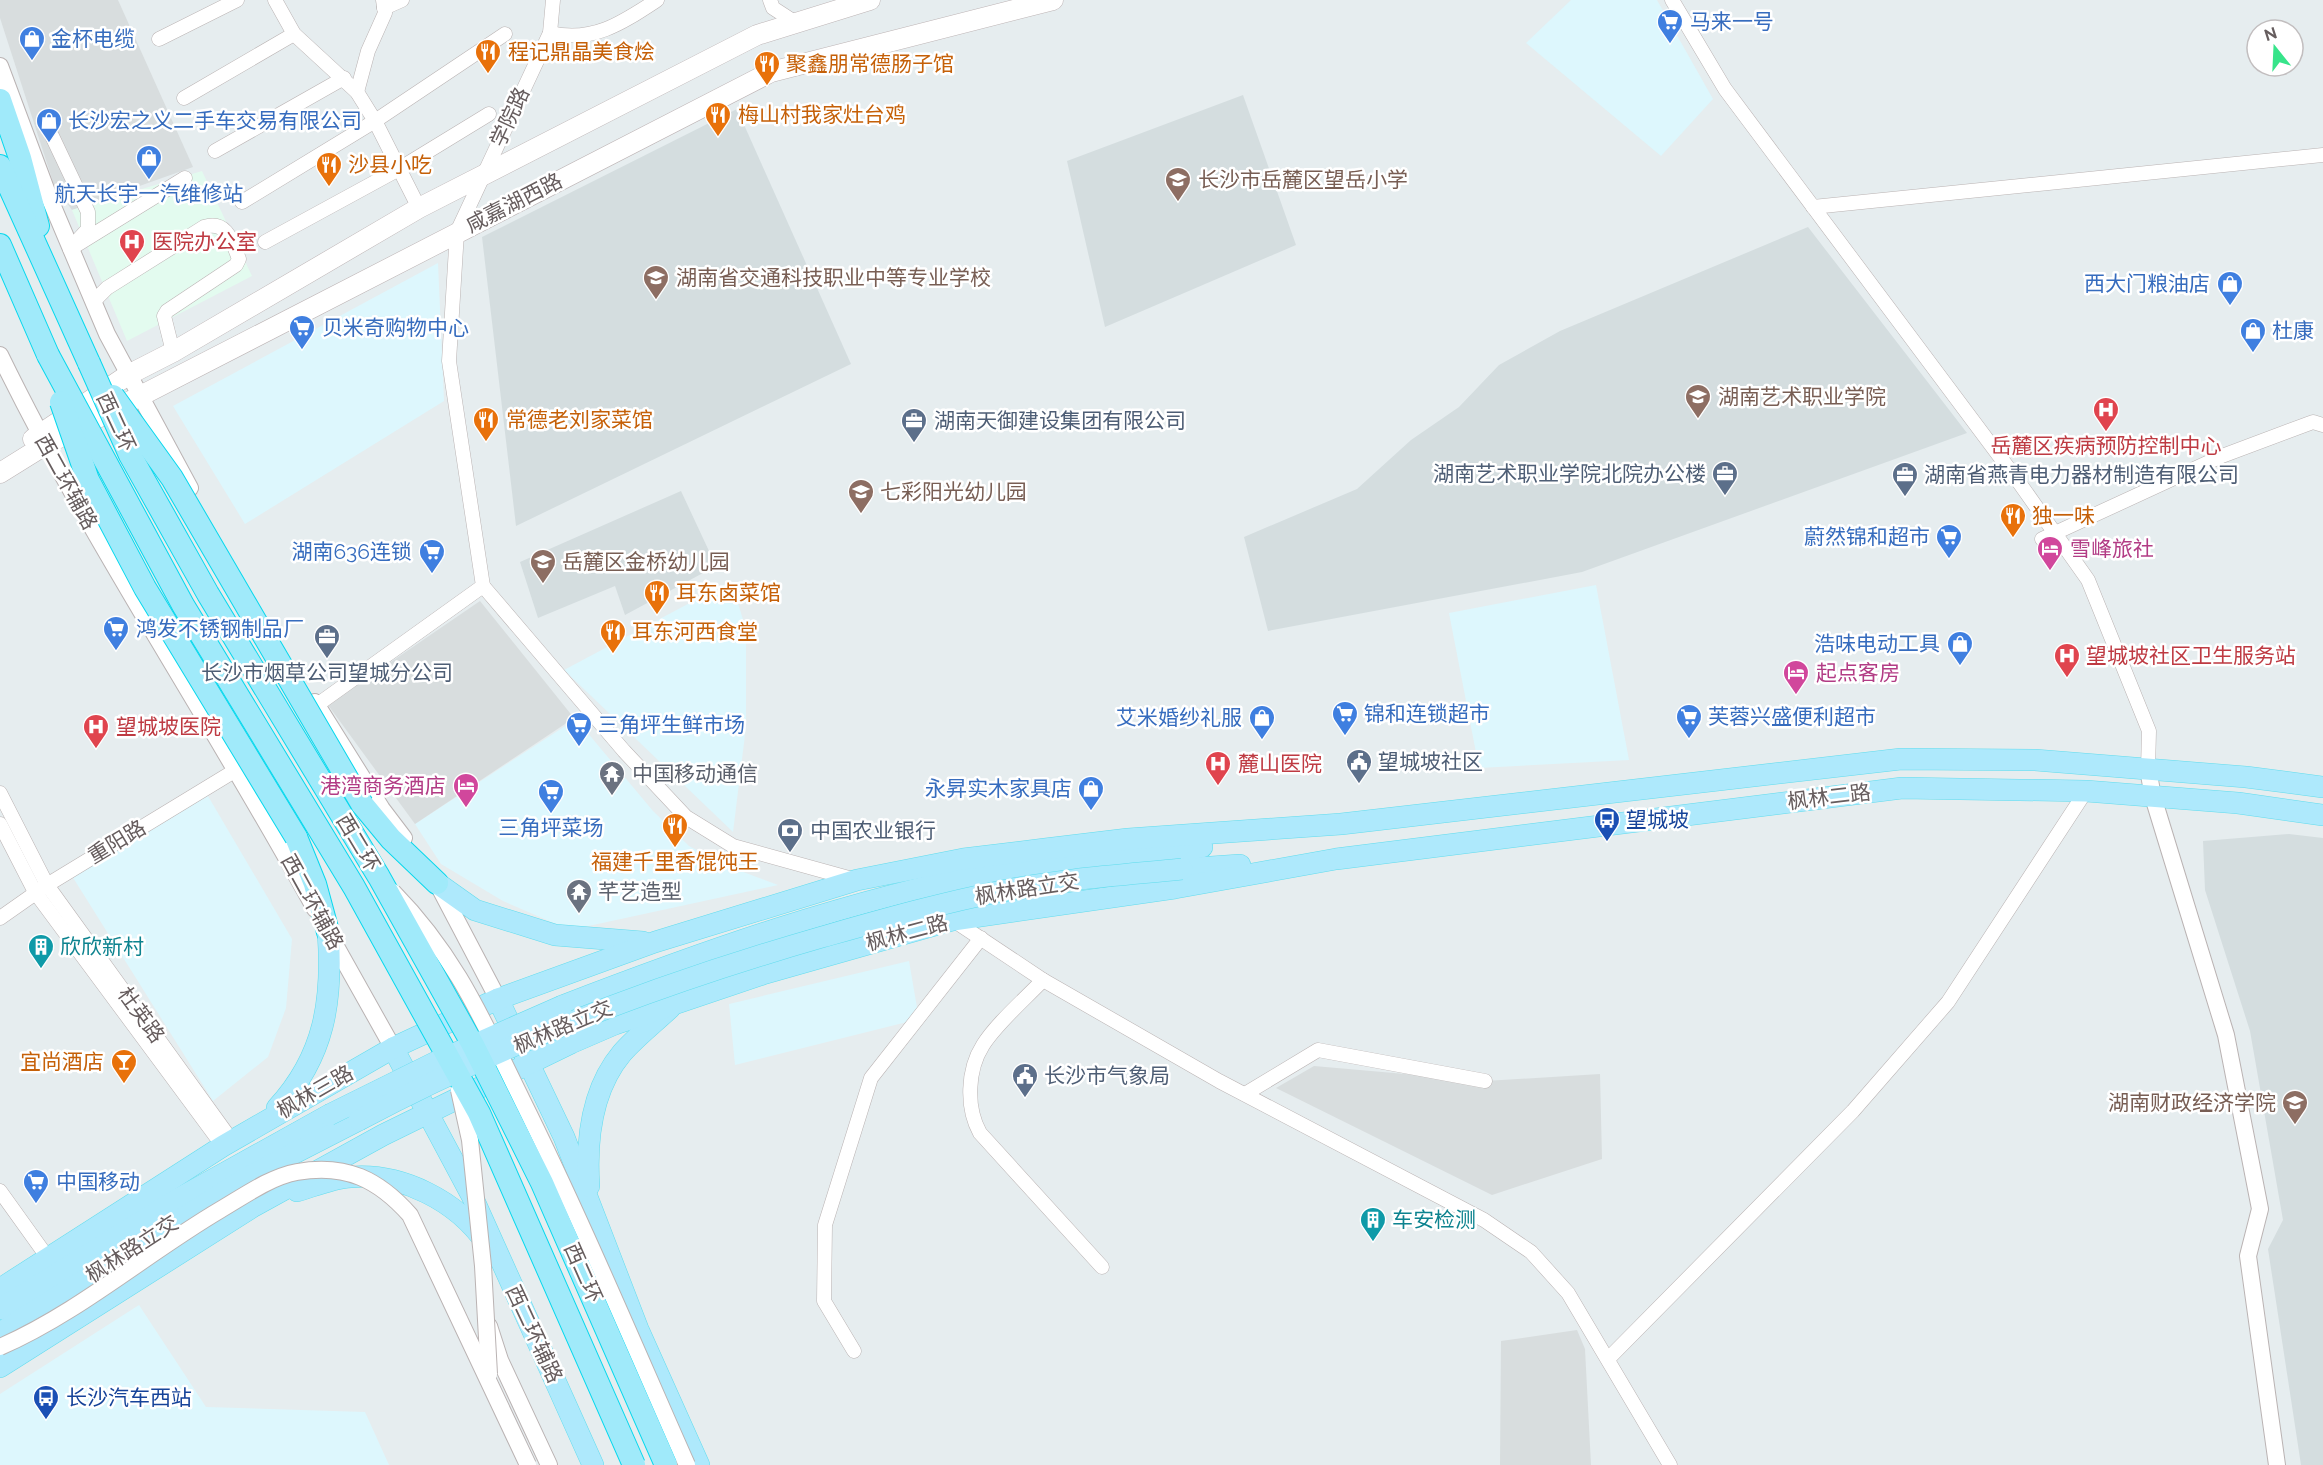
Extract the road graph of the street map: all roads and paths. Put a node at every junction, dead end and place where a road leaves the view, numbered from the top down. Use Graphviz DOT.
graph roads {
  1 [pos="237,0"];
  2 [pos="275,0"];
  3 [pos="287,0"];
  4 [pos="402,0"];
  5 [pos="553,0"];
  6 [pos="657,0"];
  7 [pos="770,0"];
  8 [pos="870,0"];
  9 [pos="1053,0"];
  10 [pos="1672,0"];
  11 [pos="384,4"];
  12 [pos="283,14"];
  13 [pos="796,23"];
  14 [pos="550,33"];
  15 [pos="294,34"];
  16 [pos="505,34"];
  17 [pos="159,39"];
  18 [pos="0,66"];
  19 [pos="344,78"];
  20 [pos="357,92"];
  21 [pos="184,98"];
  22 [pos="0,100"];
  23 [pos="489,114"];
  24 [pos="375,121"];
  25 [pos="52,135"];
  26 [pos="214,151"];
  27 [pos="2323,155"];
  28 [pos="0,166"];
  29 [pos="399,169"];
  30 [pos="483,175"];
  31 [pos="185,178"];
  32 [pos="242,202"];
  33 [pos="1813,207"];
  34 [pos="419,208"];
  35 [pos="457,232"];
  36 [pos="265,242"];
  37 [pos="0,245"];
  38 [pos="70,249"];
  39 [pos="0,260"];
  40 [pos="49,277"];
  41 [pos="20,291"];
  42 [pos="93,302"];
  43 [pos="173,352"];
  44 [pos="0,355"];
  45 [pos="48,355"];
  46 [pos="89,363"];
  47 [pos="128,375"];
  48 [pos="140,396"];
  49 [pos="2323,425"];
  50 [pos="42,440"];
  51 [pos="0,463"];
  52 [pos="0,473"];
  53 [pos="2048,536"];
  54 [pos="483,586"];
  55 [pos="317,705"];
  56 [pos="234,767"];
  57 [pos="2148,769"];
  58 [pos="2323,787"];
  59 [pos="2086,791"];
  60 [pos="0,793"];
  61 [pos="2153,797"];
  62 [pos="2323,815"];
  63 [pos="1341,824"];
  64 [pos="0,825"];
  65 [pos="1336,859"];
  66 [pos="1178,860"];
  67 [pos="379,877"];
  68 [pos="857,880"];
  69 [pos="437,884"];
  70 [pos="39,885"];
  71 [pos="0,909"];
  72 [pos="0,918"];
  73 [pos="953,920"];
  74 [pos="328,932"];
  75 [pos="981,938"];
  76 [pos="655,942"];
  77 [pos="1042,980"];
  78 [pos="498,999"];
  79 [pos="676,1002"];
  80 [pos="393,1048"];
  81 [pos="447,1055"];
  82 [pos="530,1063"];
  83 [pos="1485,1081"];
  84 [pos="1245,1094"];
  85 [pos="428,1113"];
  86 [pos="256,1126"];
  87 [pos="227,1143"];
  88 [pos="0,1191"];
  89 [pos="0,1206"];
  90 [pos="254,1206"];
  91 [pos="590,1210"];
  92 [pos="44,1260"];
  93 [pos="502,1267"];
  94 [pos="1102,1268"];
  95 [pos="0,1289"];
  96 [pos="0,1309"];
  97 [pos="488,1322"];
  98 [pos="0,1333"];
  99 [pos="0,1347"];
  100 [pos="854,1351"];
  101 [pos="1609,1358"];
  102 [pos="0,1367"];
  103 [pos="489,1382"];
  104 [pos="528,1465"];
  105 [pos="549,1465"];
  106 [pos="593,1465"];
  107 [pos="634,1465"];
  108 [pos="666,1465"];
  109 [pos="687,1465"];
  110 [pos="699,1465"];
  111 [pos="1670,1465"];
  112 [pos="2277,1465"];
  1 -- 17 [label="street"];
  2 -- 12 [label="street"];
  3 -- 12 [label="street"];
  4 -- 11 [label="street"];
  5 -- 14 [label="street, 学院路"];
  6 -- 14 [label="street"];
  7 -- 13 [label="street"];
  8 -- 13 [label="main road, 咸嘉湖西路"];
  9 -- 35 [label="main road, 咸嘉湖西路"];
  10 -- 33 [label="street"];
  11 -- 20 [label="street"];
  12 -- 15 [label="street"];
  13 -- 30 [label="main road, 咸嘉湖西路"];
  14 -- 30 [label="street, 学院路"];
  15 -- 19 [label="street"];
  15 -- 21 [label="street"];
  16 -- 24 [label="street"];
  18 -- 38 [label="street"];
  19 -- 20 [label="street"];
  19 -- 26 [label="street"];
  20 -- 24 [label="street"];
  22 -- 40 [label="highway"];
  23 -- 29 [label="street"];
  24 -- 29 [label="street"];
  24 -- 32 [label="street"];
  25 -- 38 [label="street"];
  27 -- 33 [label="street"];
  28 -- 40 [label="highway, 西二环"];
  29 -- 34 [label="street"];
  29 -- 36 [label="street"];
  30 -- 34 [label="main road, 咸嘉湖西路"];
  30 -- 35 [label="street, 学院路"];
  31 -- 38 [label="street"];
  33 -- 53 [label="street"];
  34 -- 43 [label="main road, 咸嘉湖西路"];
  35 -- 48 [label="main road, 咸嘉湖西路"];
  35 -- 54 [label="street"];
  37 -- 41 [label="highway, 西二环"];
  38 -- 42 [label="street"];
  39 -- 41 [label="highway"];
  40 -- 46 [label="highway, 西二环"];
  41 -- 45 [label="highway, 西二环"];
  42 -- 43 [label="street"];
  42 -- 47 [label="street"];
  43 -- 47 [label="main road, 咸嘉湖西路"];
  44 -- 50 [label="street, 西二环辅路"];
  45 -- 74 [label="highway, bridge"];
  45 -- 81 [label="highway, 西二环, bridge"];
  46 -- 67 [label="highway, 西二环, bridge"];
  46 -- 69 [label="highway, bridge"];
  47 -- 48 [label="street"];
  47 -- 50 [label="main road, 咸嘉湖西路"];
  48 -- 50 [label="main road, 咸嘉湖西路"];
  48 -- 55 [label="street"];
  49 -- 53 [label="street"];
  50 -- 51 [label="main road, 咸嘉湖西路"];
  50 -- 52 [label="main road, 咸嘉湖西路"];
  50 -- 56 [label="street, 西二环辅路"];
  53 -- 57 [label="street"];
  54 -- 55 [label="street"];
  54 -- 68 [label="street"];
  55 -- 69 [label="street"];
  56 -- 70 [label="street, 重阳路"];
  56 -- 74 [label="street, 西二环辅路"];
  57 -- 58 [label="main road, 枫林二路"];
  57 -- 61 [label="street"];
  57 -- 63 [label="main road, 枫林二路"];
  59 -- 61 [label="main road, 枫林二路"];
  59 -- 65 [label="main road, 枫林二路"];
  59 -- 101 [label="street"];
  60 -- 70 [label="street, 杜英路"];
  61 -- 62 [label="main road, 枫林二路"];
  61 -- 112 [label="street"];
  63 -- 66 [label="main road, 枫林二路"];
  63 -- 68 [label="main road, 枫林二路"];
  64 -- 70 [label="street, 杜英路"];
  65 -- 66 [label="main road, 枫林二路"];
  65 -- 73 [label="main road, 枫林二路"];
  66 -- 96 [label="main road, 枫林路立交, bridge"];
  66 -- 98 [label="main road, 枫林路立交, bridge"];
  67 -- 108 [label="highway, 西二环, bridge"];
  67 -- 109 [label="street, bridge"];
  68 -- 76 [label="main road, 枫林二路"];
  69 -- 76 [label="main road"];
  69 -- 78 [label="street"];
  70 -- 71 [label="street, 重阳路"];
  70 -- 72 [label="street, 重阳路"];
  70 -- 87 [label="street, 杜英路"];
  73 -- 75 [label="street"];
  73 -- 79 [label="main road, 枫林二路"];
  74 -- 80 [label="street, 西二环辅路"];
  74 -- 86 [label="main road"];
  75 -- 77 [label="street"];
  75 -- 100 [label="street"];
  76 -- 78 [label="main road, 枫林三路"];
  77 -- 84 [label="street"];
  77 -- 94 [label="street"];
  78 -- 80 [label="main road, 枫林三路"];
  78 -- 82 [label="main road"];
  79 -- 82 [label="main road, 枫林二路"];
  79 -- 91 [label="main road"];
  80 -- 85 [label="main road, 西二环辅路"];
  80 -- 86 [label="main road, 枫林三路"];
  81 -- 97 [label="street, bridge"];
  81 -- 107 [label="highway, 西二环, bridge"];
  82 -- 85 [label="main road"];
  82 -- 91 [label="main road"];
  83 -- 84 [label="street"];
  84 -- 101 [label="street"];
  85 -- 90 [label="main road"];
  85 -- 93 [label="main road, 西二环辅路"];
  86 -- 87 [label="main road, 枫林三路"];
  87 -- 92 [label="main road, 枫林三路"];
  88 -- 92 [label="street"];
  89 -- 92 [label="street"];
  90 -- 93 [label="main road"];
  90 -- 102 [label="main road"];
  91 -- 110 [label="main road"];
  92 -- 95 [label="main road, 枫林三路"];
  93 -- 106 [label="main road, 西二环辅路"];
  97 -- 103 [label="street, bridge"];
  97 -- 105 [label="street"];
  99 -- 103 [label="street, bridge"];
  101 -- 111 [label="street"];
  103 -- 104 [label="street, bridge"];
}
